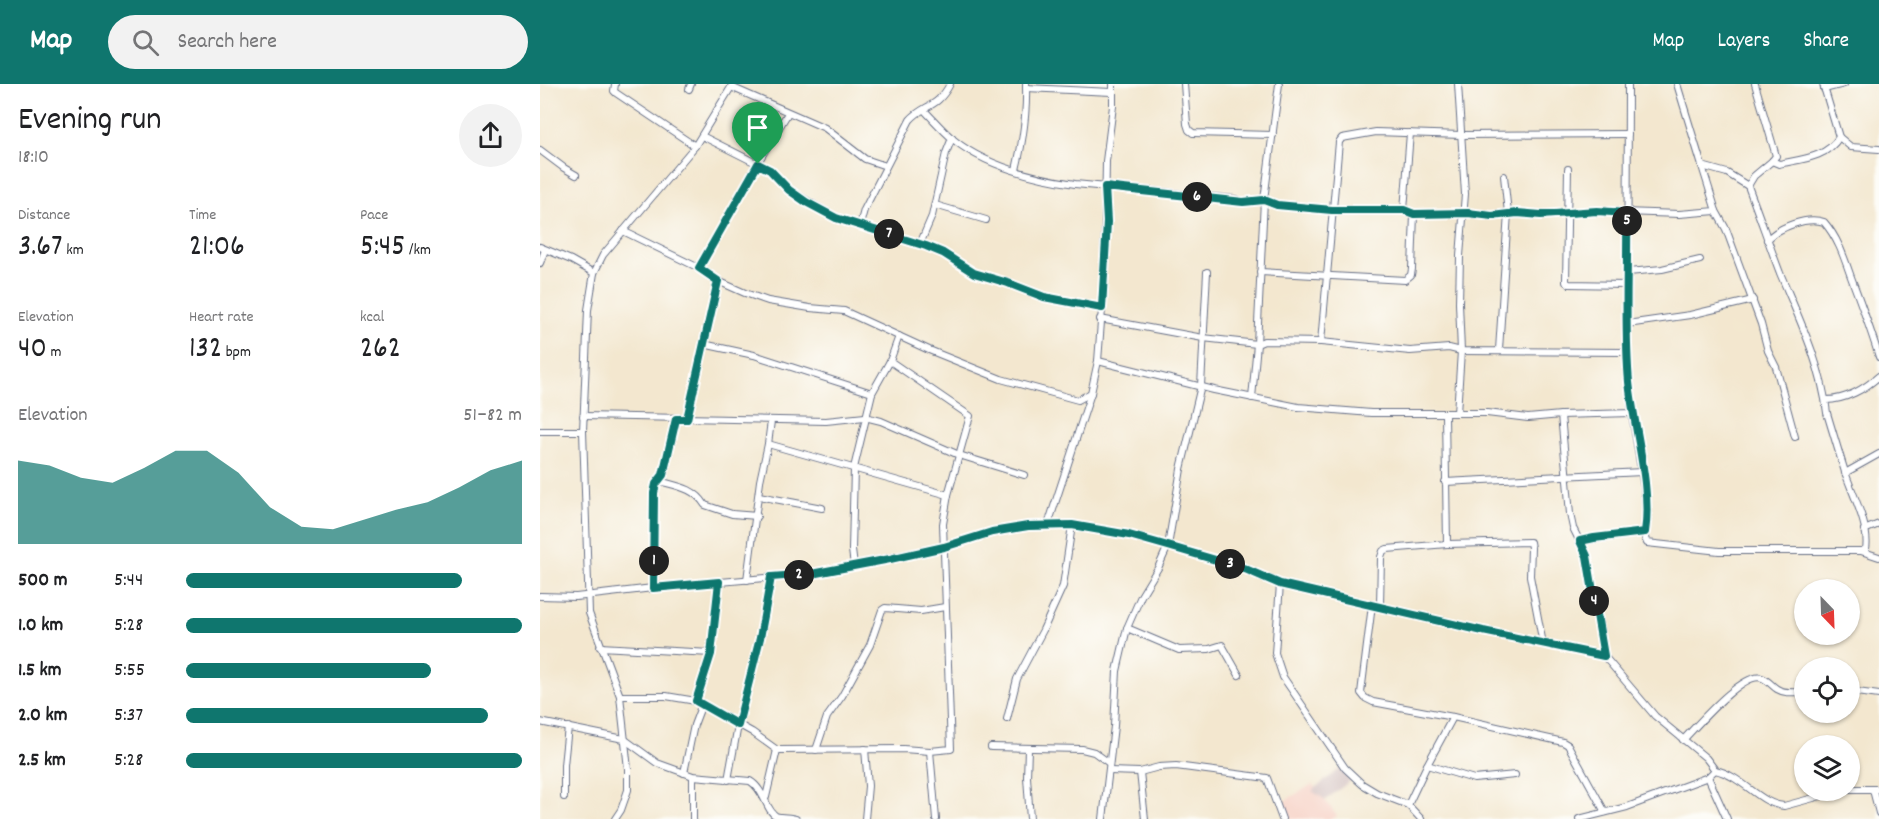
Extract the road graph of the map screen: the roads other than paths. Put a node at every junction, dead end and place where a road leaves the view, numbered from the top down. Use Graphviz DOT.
graph roads {
  1 [pos="615,84"];
  2 [pos="950,84"];
  3 [pos="1113,84"];
  4 [pos="1184,84"];
  5 [pos="1280,84"];
  6 [pos="1458,84"];
  7 [pos="1628,84"];
  8 [pos="1677,84"];
  9 [pos="1755,84"];
  10 [pos="1844,84"];
  11 [pos="732,86"];
  12 [pos="1026,86"];
  13 [pos="1823,86"];
  14 [pos="1112,92"];
  15 [pos="924,110"];
  16 [pos="788,113"];
  17 [pos="1410,133"];
  18 [pos="1628,134"];
  19 [pos="1273,135"];
  20 [pos="1461,135"];
  21 [pos="702,136"];
  22 [pos="1839,137"];
  23 [pos="952,138"];
  24 [pos="695,146"];
  25 [pos="1879,149"];
  26 [pos="540,150"];
  27 [pos="1773,161"];
  28 [pos="758,164"];
  29 [pos="886,166"];
  30 [pos="1702,166"];
  31 [pos="1568,169"];
  32 [pos="1016,170"];
  33 [pos="576,175"];
  34 [pos="1504,176"];
  35 [pos="1748,186"];
  36 [pos="1105,187"];
  37 [pos="1264,200"];
  38 [pos="935,205"];
  39 [pos="1332,210"];
  40 [pos="1404,210"];
  41 [pos="1716,211"];
  42 [pos="1568,212"];
  43 [pos="1464,213"];
  44 [pos="1508,213"];
  45 [pos="1627,213"];
  46 [pos="1414,214"];
  47 [pos="986,220"];
  48 [pos="860,225"];
  49 [pos="623,231"];
  50 [pos="1767,240"];
  51 [pos="920,244"];
  52 [pos="542,249"];
  53 [pos="1700,260"];
  54 [pos="540,263"];
  55 [pos="699,268"];
  56 [pos="1207,272"];
  57 [pos="1260,272"];
  58 [pos="1628,272"];
  59 [pos="594,273"];
  60 [pos="1326,276"];
  61 [pos="718,281"];
  62 [pos="1626,285"];
  63 [pos="1753,300"];
  64 [pos="1102,308"];
  65 [pos="1100,319"];
  66 [pos="1627,324"];
  67 [pos="899,336"];
  68 [pos="1203,338"];
  69 [pos="1321,342"];
  70 [pos="703,344"];
  71 [pos="1257,344"];
  72 [pos="1499,350"];
  73 [pos="1461,351"];
  74 [pos="1627,352"];
  75 [pos="1879,357"];
  76 [pos="890,361"];
  77 [pos="1098,361"];
  78 [pos="1879,376"];
  79 [pos="1201,386"];
  80 [pos="872,393"];
  81 [pos="1091,393"];
  82 [pos="1252,398"];
  83 [pos="1826,400"];
  84 [pos="1457,413"];
  85 [pos="1632,413"];
  86 [pos="1444,414"];
  87 [pos="1561,415"];
  88 [pos="583,416"];
  89 [pos="865,417"];
  90 [pos="676,419"];
  91 [pos="687,419"];
  92 [pos="771,421"];
  93 [pos="540,431"];
  94 [pos="583,431"];
  95 [pos="1795,437"];
  96 [pos="768,444"];
  97 [pos="1879,454"];
  98 [pos="959,455"];
  99 [pos="854,468"];
  100 [pos="1642,472"];
  101 [pos="1845,473"];
  102 [pos="1024,475"];
  103 [pos="1567,476"];
  104 [pos="659,481"];
  105 [pos="1445,482"];
  106 [pos="948,495"];
  107 [pos="759,496"];
  108 [pos="822,508"];
  109 [pos="757,516"];
  110 [pos="1879,524"];
  111 [pos="1048,525"];
  112 [pos="1072,525"];
  113 [pos="1864,530"];
  114 [pos="1645,532"];
  115 [pos="1580,541"];
  116 [pos="1447,544"];
  117 [pos="1168,546"];
  118 [pos="944,547"];
  119 [pos="1861,551"];
  120 [pos="1879,557"];
  121 [pos="854,566"];
  122 [pos="771,577"];
  123 [pos="747,580"];
  124 [pos="719,582"];
  125 [pos="1280,584"];
  126 [pos="653,588"];
  127 [pos="587,595"];
  128 [pos="540,596"];
  129 [pos="1372,605"];
  130 [pos="1380,606"];
  131 [pos="945,607"];
  132 [pos="1127,628"];
  133 [pos="1544,644"];
  134 [pos="600,647"];
  135 [pos="711,654"];
  136 [pos="1604,656"];
  137 [pos="1239,675"];
  138 [pos="1794,691"];
  139 [pos="1860,692"];
  140 [pos="1879,695"];
  141 [pos="620,696"];
  142 [pos="699,703"];
  143 [pos="1453,717"];
  144 [pos="1007,719"];
  145 [pos="540,722"];
  146 [pos="738,725"];
  147 [pos="568,727"];
  148 [pos="624,739"];
  149 [pos="1683,740"];
  150 [pos="991,747"];
  151 [pos="865,749"];
  152 [pos="1028,749"];
  153 [pos="777,750"];
  154 [pos="816,750"];
  155 [pos="930,751"];
  156 [pos="1109,763"];
  157 [pos="1427,765"];
  158 [pos="1715,770"];
  159 [pos="1109,771"];
  160 [pos="1140,772"];
  161 [pos="684,773"];
  162 [pos="1515,774"];
  163 [pos="693,776"];
  164 [pos="1708,777"];
  165 [pos="729,780"];
  166 [pos="1860,789"];
  167 [pos="1876,790"];
  168 [pos="564,797"];
  169 [pos="765,797"];
  170 [pos="1802,801"];
  171 [pos="1408,805"];
  172 [pos="1605,812"];
  173 [pos="1879,813"];
  174 [pos="770,815"];
  175 [pos="615,819"];
  176 [pos="693,819"];
  177 [pos="796,819"];
  178 [pos="865,819"];
  179 [pos="936,819"];
  180 [pos="1030,819"];
  181 [pos="1102,819"];
  182 [pos="1145,819"];
  183 [pos="1282,819"];
  184 [pos="1421,819"];
  185 [pos="1579,819"];
  186 [pos="1727,819"];
  1 -- 24 [label="street"];
  2 -- 15 [label="street"];
  3 -- 14 [label="street"];
  4 -- 19 [label="street"];
  5 -- 19 [label="street"];
  6 -- 20 [label="street"];
  7 -- 18 [label="street"];
  8 -- 30 [label="street"];
  9 -- 27 [label="street"];
  10 -- 13 [label="street"];
  11 -- 16 [label="street"];
  11 -- 21 [label="street"];
  12 -- 14 [label="street"];
  12 -- 32 [label="street"];
  13 -- 22 [label="street"];
  14 -- 36 [label="street"];
  15 -- 23 [label="street"];
  15 -- 29 [label="street"];
  16 -- 28 [label="street"];
  16 -- 29 [label="street"];
  17 -- 20 [label="street"];
  17 -- 39 [label="street"];
  17 -- 40 [label="street"];
  18 -- 20 [label="street"];
  18 -- 45 [label="street"];
  19 -- 37 [label="street"];
  20 -- 43 [label="street"];
  21 -- 24 [label="street"];
  21 -- 28 [label="street"];
  22 -- 25 [label="street"];
  22 -- 27 [label="street"];
  23 -- 32 [label="street"];
  23 -- 38 [label="street"];
  24 -- 49 [label="street"];
  26 -- 33 [label="street"];
  27 -- 35 [label="street"];
  28 -- 48 [label="street"];
  28 -- 55 [label="street"];
  29 -- 48 [label="street"];
  30 -- 35 [label="street"];
  30 -- 41 [label="street"];
  31 -- 42 [label="street"];
  32 -- 36 [label="street"];
  34 -- 44 [label="street"];
  35 -- 50 [label="street"];
  36 -- 37 [label="street"];
  36 -- 64 [label="street"];
  37 -- 39 [label="street"];
  37 -- 57 [label="street"];
  38 -- 47 [label="street"];
  38 -- 51 [label="street"];
  39 -- 40 [label="street"];
  39 -- 60 [label="street"];
  40 -- 46 [label="street"];
  41 -- 45 [label="street"];
  41 -- 63 [label="street"];
  42 -- 44 [label="street"];
  42 -- 45 [label="street"];
  42 -- 62 [label="street"];
  43 -- 44 [label="street"];
  43 -- 46 [label="street"];
  43 -- 73 [label="street"];
  44 -- 72 [label="street"];
  45 -- 58 [label="street"];
  46 -- 60 [label="street"];
  48 -- 51 [label="street"];
  49 -- 55 [label="street"];
  49 -- 59 [label="street"];
  50 -- 75 [label="street"];
  50 -- 83 [label="street"];
  51 -- 64 [label="street"];
  52 -- 54 [label="street"];
  52 -- 59 [label="street"];
  53 -- 58 [label="street"];
  55 -- 61 [label="street"];
  56 -- 68 [label="street"];
  57 -- 60 [label="street"];
  57 -- 71 [label="street"];
  58 -- 62 [label="street"];
  59 -- 88 [label="street"];
  60 -- 69 [label="street"];
  61 -- 67 [label="street"];
  61 -- 70 [label="street"];
  62 -- 66 [label="street"];
  63 -- 66 [label="street"];
  63 -- 95 [label="street"];
  64 -- 65 [label="street"];
  65 -- 68 [label="street"];
  65 -- 77 [label="street"];
  66 -- 74 [label="street"];
  67 -- 76 [label="street"];
  67 -- 81 [label="street"];
  68 -- 71 [label="street"];
  68 -- 79 [label="street"];
  69 -- 71 [label="street"];
  69 -- 73 [label="street"];
  70 -- 80 [label="street"];
  70 -- 91 [label="street"];
  71 -- 82 [label="street"];
  72 -- 73 [label="street"];
  72 -- 74 [label="street"];
  73 -- 84 [label="street"];
  74 -- 85 [label="street"];
  76 -- 80 [label="street"];
  76 -- 98 [label="street"];
  77 -- 79 [label="street"];
  77 -- 81 [label="street"];
  78 -- 83 [label="street"];
  79 -- 82 [label="street"];
  79 -- 117 [label="street"];
  80 -- 89 [label="street"];
  81 -- 111 [label="street"];
  82 -- 86 [label="street"];
  83 -- 101 [label="street"];
  84 -- 86 [label="street"];
  84 -- 87 [label="street"];
  85 -- 87 [label="street"];
  85 -- 100 [label="street"];
  86 -- 105 [label="street"];
  87 -- 103 [label="street"];
  88 -- 90 [label="street"];
  88 -- 94 [label="street"];
  89 -- 92 [label="street"];
  89 -- 98 [label="street"];
  89 -- 99 [label="street"];
  90 -- 91 [label="street"];
  90 -- 104 [label="street"];
  91 -- 92 [label="street"];
  92 -- 96 [label="street"];
  93 -- 94 [label="street"];
  94 -- 127 [label="street"];
  96 -- 99 [label="street"];
  96 -- 107 [label="street"];
  97 -- 101 [label="street"];
  98 -- 102 [label="street"];
  98 -- 106 [label="street"];
  99 -- 106 [label="street"];
  99 -- 121 [label="street"];
  100 -- 103 [label="street"];
  100 -- 114 [label="street"];
  101 -- 113 [label="street"];
  103 -- 105 [label="street"];
  103 -- 115 [label="street"];
  104 -- 109 [label="street"];
  104 -- 126 [label="street"];
  105 -- 116 [label="street"];
  106 -- 118 [label="street"];
  107 -- 108 [label="street"];
  107 -- 109 [label="street"];
  109 -- 123 [label="street"];
  110 -- 113 [label="street"];
  111 -- 112 [label="street"];
  111 -- 118 [label="street"];
  112 -- 117 [label="street"];
  112 -- 144 [label="street"];
  113 -- 119 [label="street"];
  114 -- 115 [label="street"];
  114 -- 119 [label="street"];
  115 -- 136 [label="street"];
  116 -- 130 [label="street"];
  116 -- 133 [label="street"];
  117 -- 125 [label="street"];
  117 -- 132 [label="street"];
  118 -- 121 [label="street"];
  118 -- 131 [label="street"];
  119 -- 120 [label="street"];
  121 -- 122 [label="street"];
  122 -- 123 [label="street"];
  122 -- 146 [label="street"];
  123 -- 124 [label="street"];
  124 -- 126 [label="street"];
  124 -- 135 [label="street"];
  125 -- 129 [label="street"];
  125 -- 171 [label="street"];
  126 -- 127 [label="street"];
  127 -- 128 [label="street"];
  127 -- 134 [label="street"];
  129 -- 130 [label="street"];
  129 -- 143 [label="street"];
  130 -- 133 [label="street"];
  131 -- 154 [label="street"];
  131 -- 155 [label="street"];
  132 -- 137 [label="street"];
  132 -- 156 [label="street"];
  133 -- 136 [label="street"];
  134 -- 135 [label="street"];
  134 -- 141 [label="street"];
  135 -- 142 [label="street"];
  136 -- 149 [label="street"];
  138 -- 149 [label="street"];
  139 -- 140 [label="street"];
  141 -- 142 [label="street"];
  141 -- 148 [label="street"];
  142 -- 146 [label="street"];
  142 -- 161 [label="street"];
  143 -- 157 [label="street"];
  143 -- 172 [label="street"];
  145 -- 147 [label="street"];
  146 -- 153 [label="street"];
  146 -- 165 [label="street"];
  147 -- 148 [label="street"];
  147 -- 168 [label="street"];
  148 -- 161 [label="street"];
  148 -- 175 [label="street"];
  149 -- 158 [label="street"];
  150 -- 152 [label="street"];
  151 -- 154 [label="street"];
  151 -- 155 [label="street"];
  151 -- 178 [label="street"];
  152 -- 156 [label="street"];
  152 -- 180 [label="street"];
  153 -- 154 [label="street"];
  153 -- 169 [label="street"];
  155 -- 179 [label="street"];
  156 -- 159 [label="street"];
  157 -- 162 [label="street"];
  157 -- 171 [label="street"];
  158 -- 164 [label="street"];
  158 -- 170 [label="street"];
  159 -- 160 [label="street"];
  159 -- 181 [label="street"];
  160 -- 182 [label="street"];
  160 -- 183 [label="street"];
  161 -- 163 [label="street"];
  163 -- 165 [label="street"];
  163 -- 176 [label="street"];
  164 -- 172 [label="street"];
  164 -- 186 [label="street"];
  165 -- 169 [label="street"];
  166 -- 167 [label="street"];
  167 -- 173 [label="street"];
  169 -- 174 [label="street"];
  171 -- 184 [label="street"];
  172 -- 185 [label="street"];
  174 -- 177 [label="street"];
}
